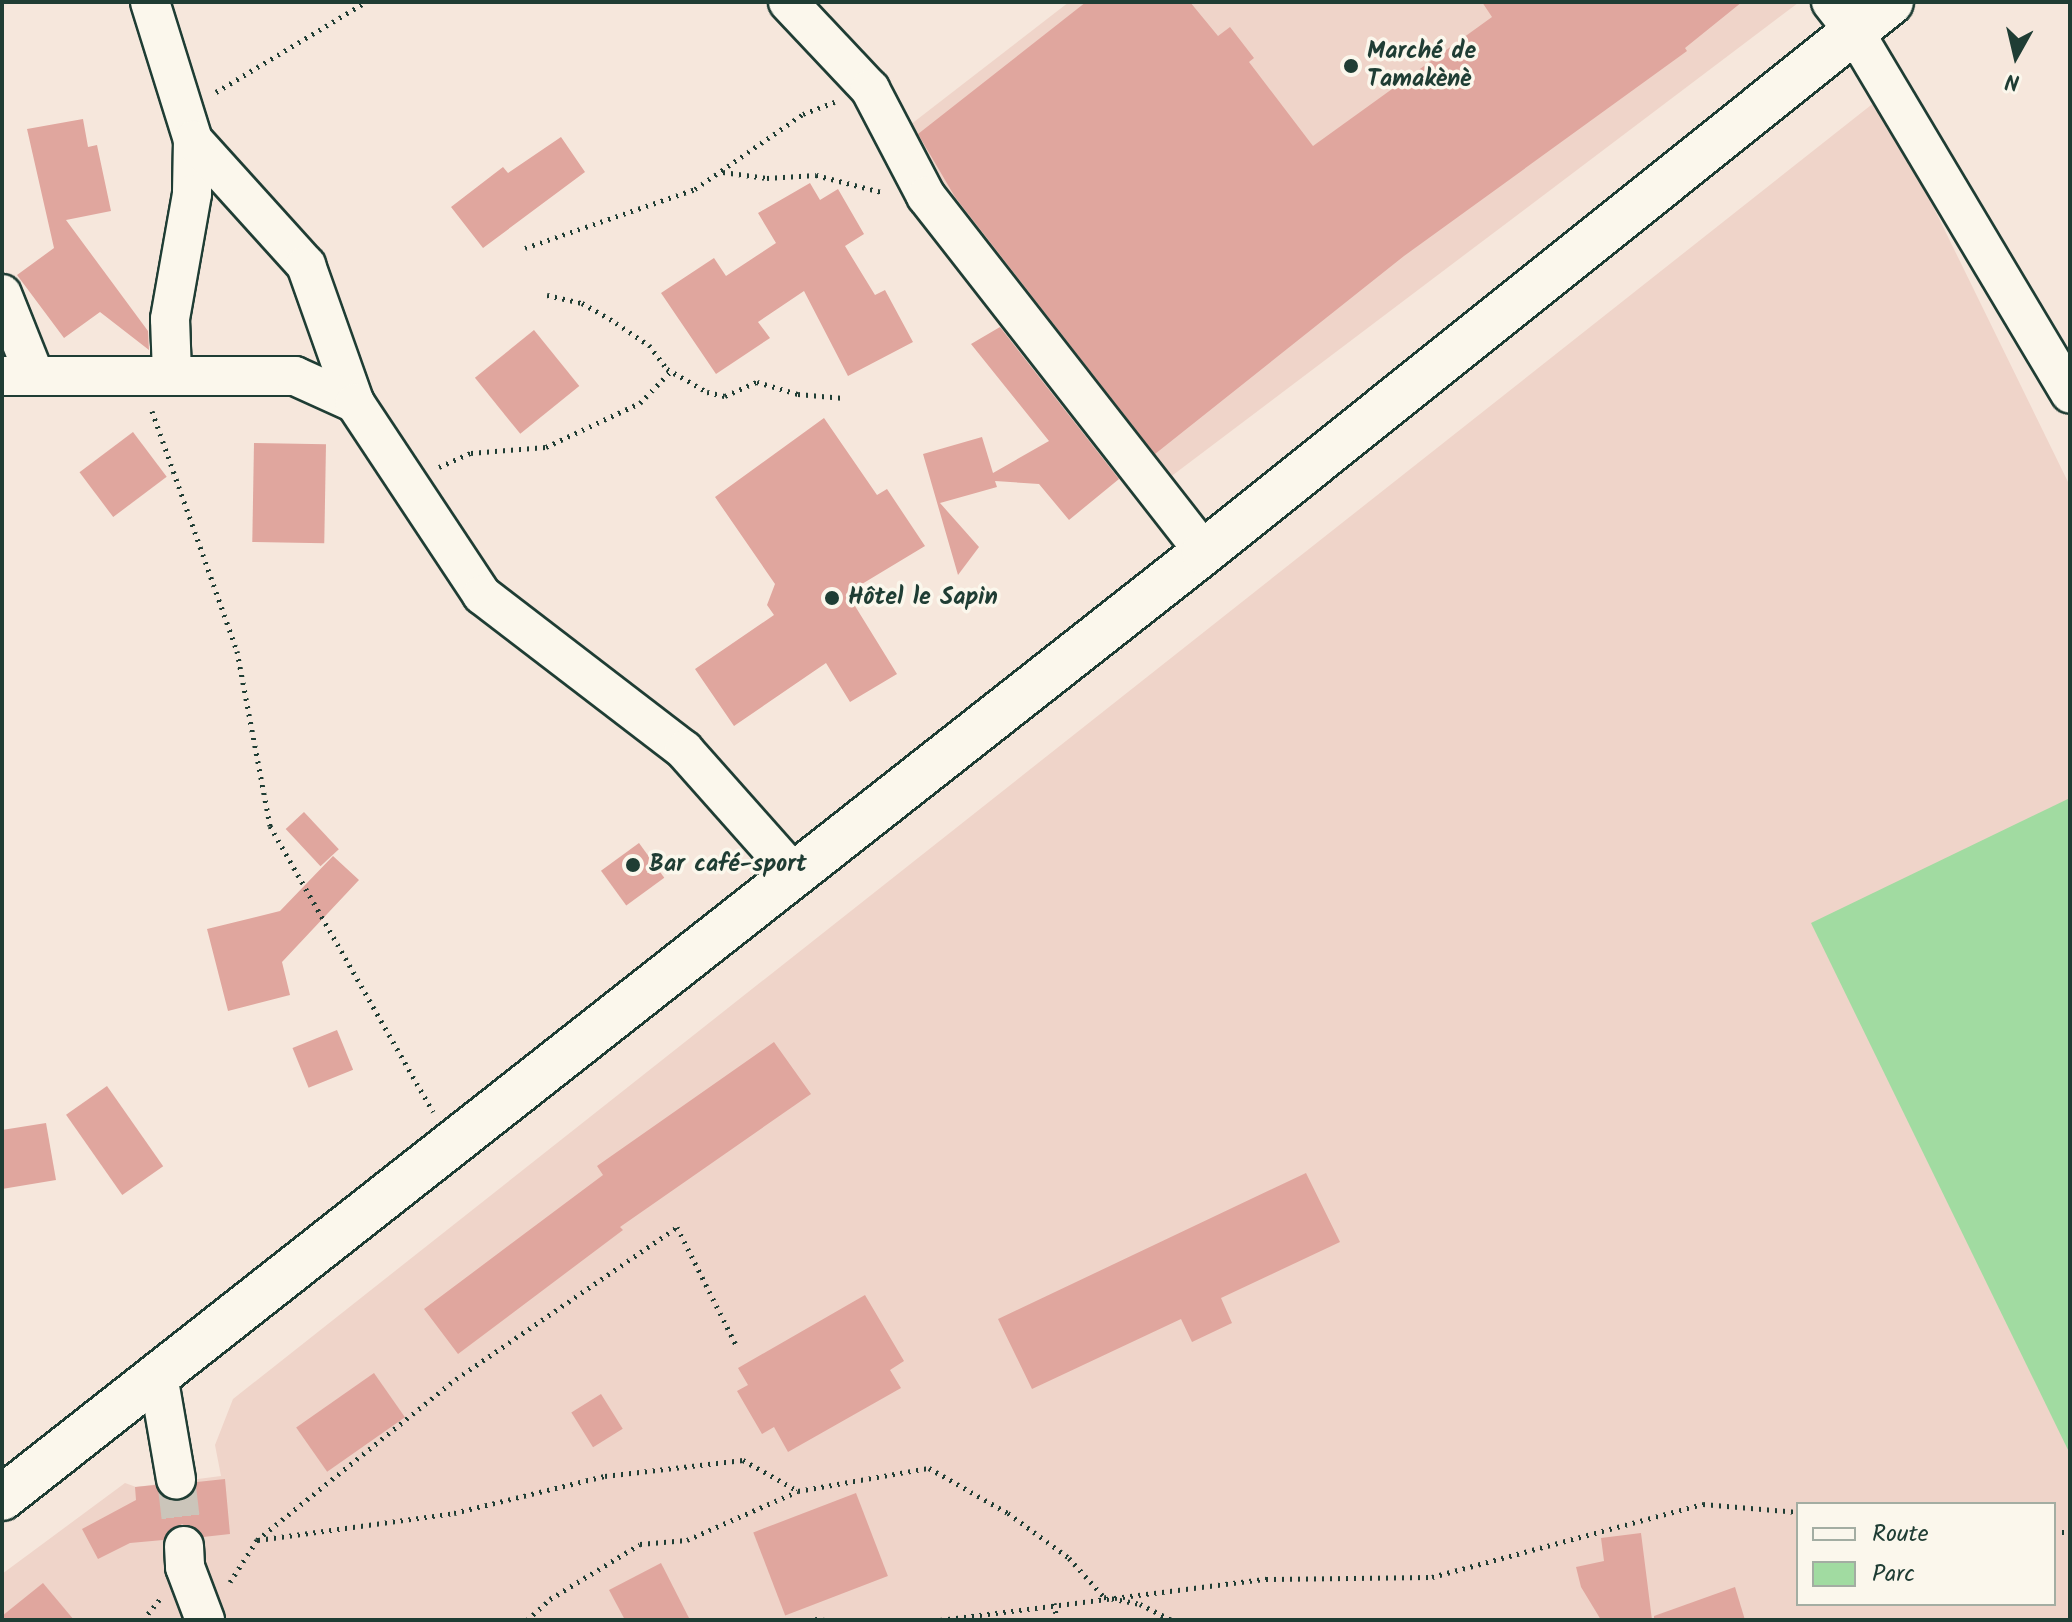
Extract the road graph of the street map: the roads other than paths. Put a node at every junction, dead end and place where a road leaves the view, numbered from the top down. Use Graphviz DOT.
graph roads {
  1 [pos="150,2"];
  2 [pos="788,2"];
  3 [pos="1891,2"];
  4 [pos="1842,16"];
  5 [pos="188,126"];
  6 [pos="2,294"];
  7 [pos="156,374"];
  8 [pos="18,375"];
  9 [pos="2070,393"];
  10 [pos="355,403"];
  11 [pos="1204,552"];
  12 [pos="795,875"];
  13 [pos="158,1375"];
  14 [pos="176,1479"];
  15 [pos="2,1498"];
  16 [pos="184,1546"];
  17 [pos="214,1607"];
  1 -- 5 [label="street"];
  2 -- 11 [label="street"];
  3 -- 4 [label="highway"];
  4 -- 9 [label="street"];
  4 -- 11 [label="highway"];
  5 -- 7 [label="street"];
  5 -- 10 [label="street"];
  6 -- 8 [label="street"];
  7 -- 8 [label="street"];
  7 -- 10 [label="street"];
  10 -- 12 [label="street"];
  11 -- 12 [label="highway"];
  12 -- 13 [label="highway"];
  13 -- 14 [label="street"];
  13 -- 15 [label="highway"];
  16 -- 17 [label="street"];
}
